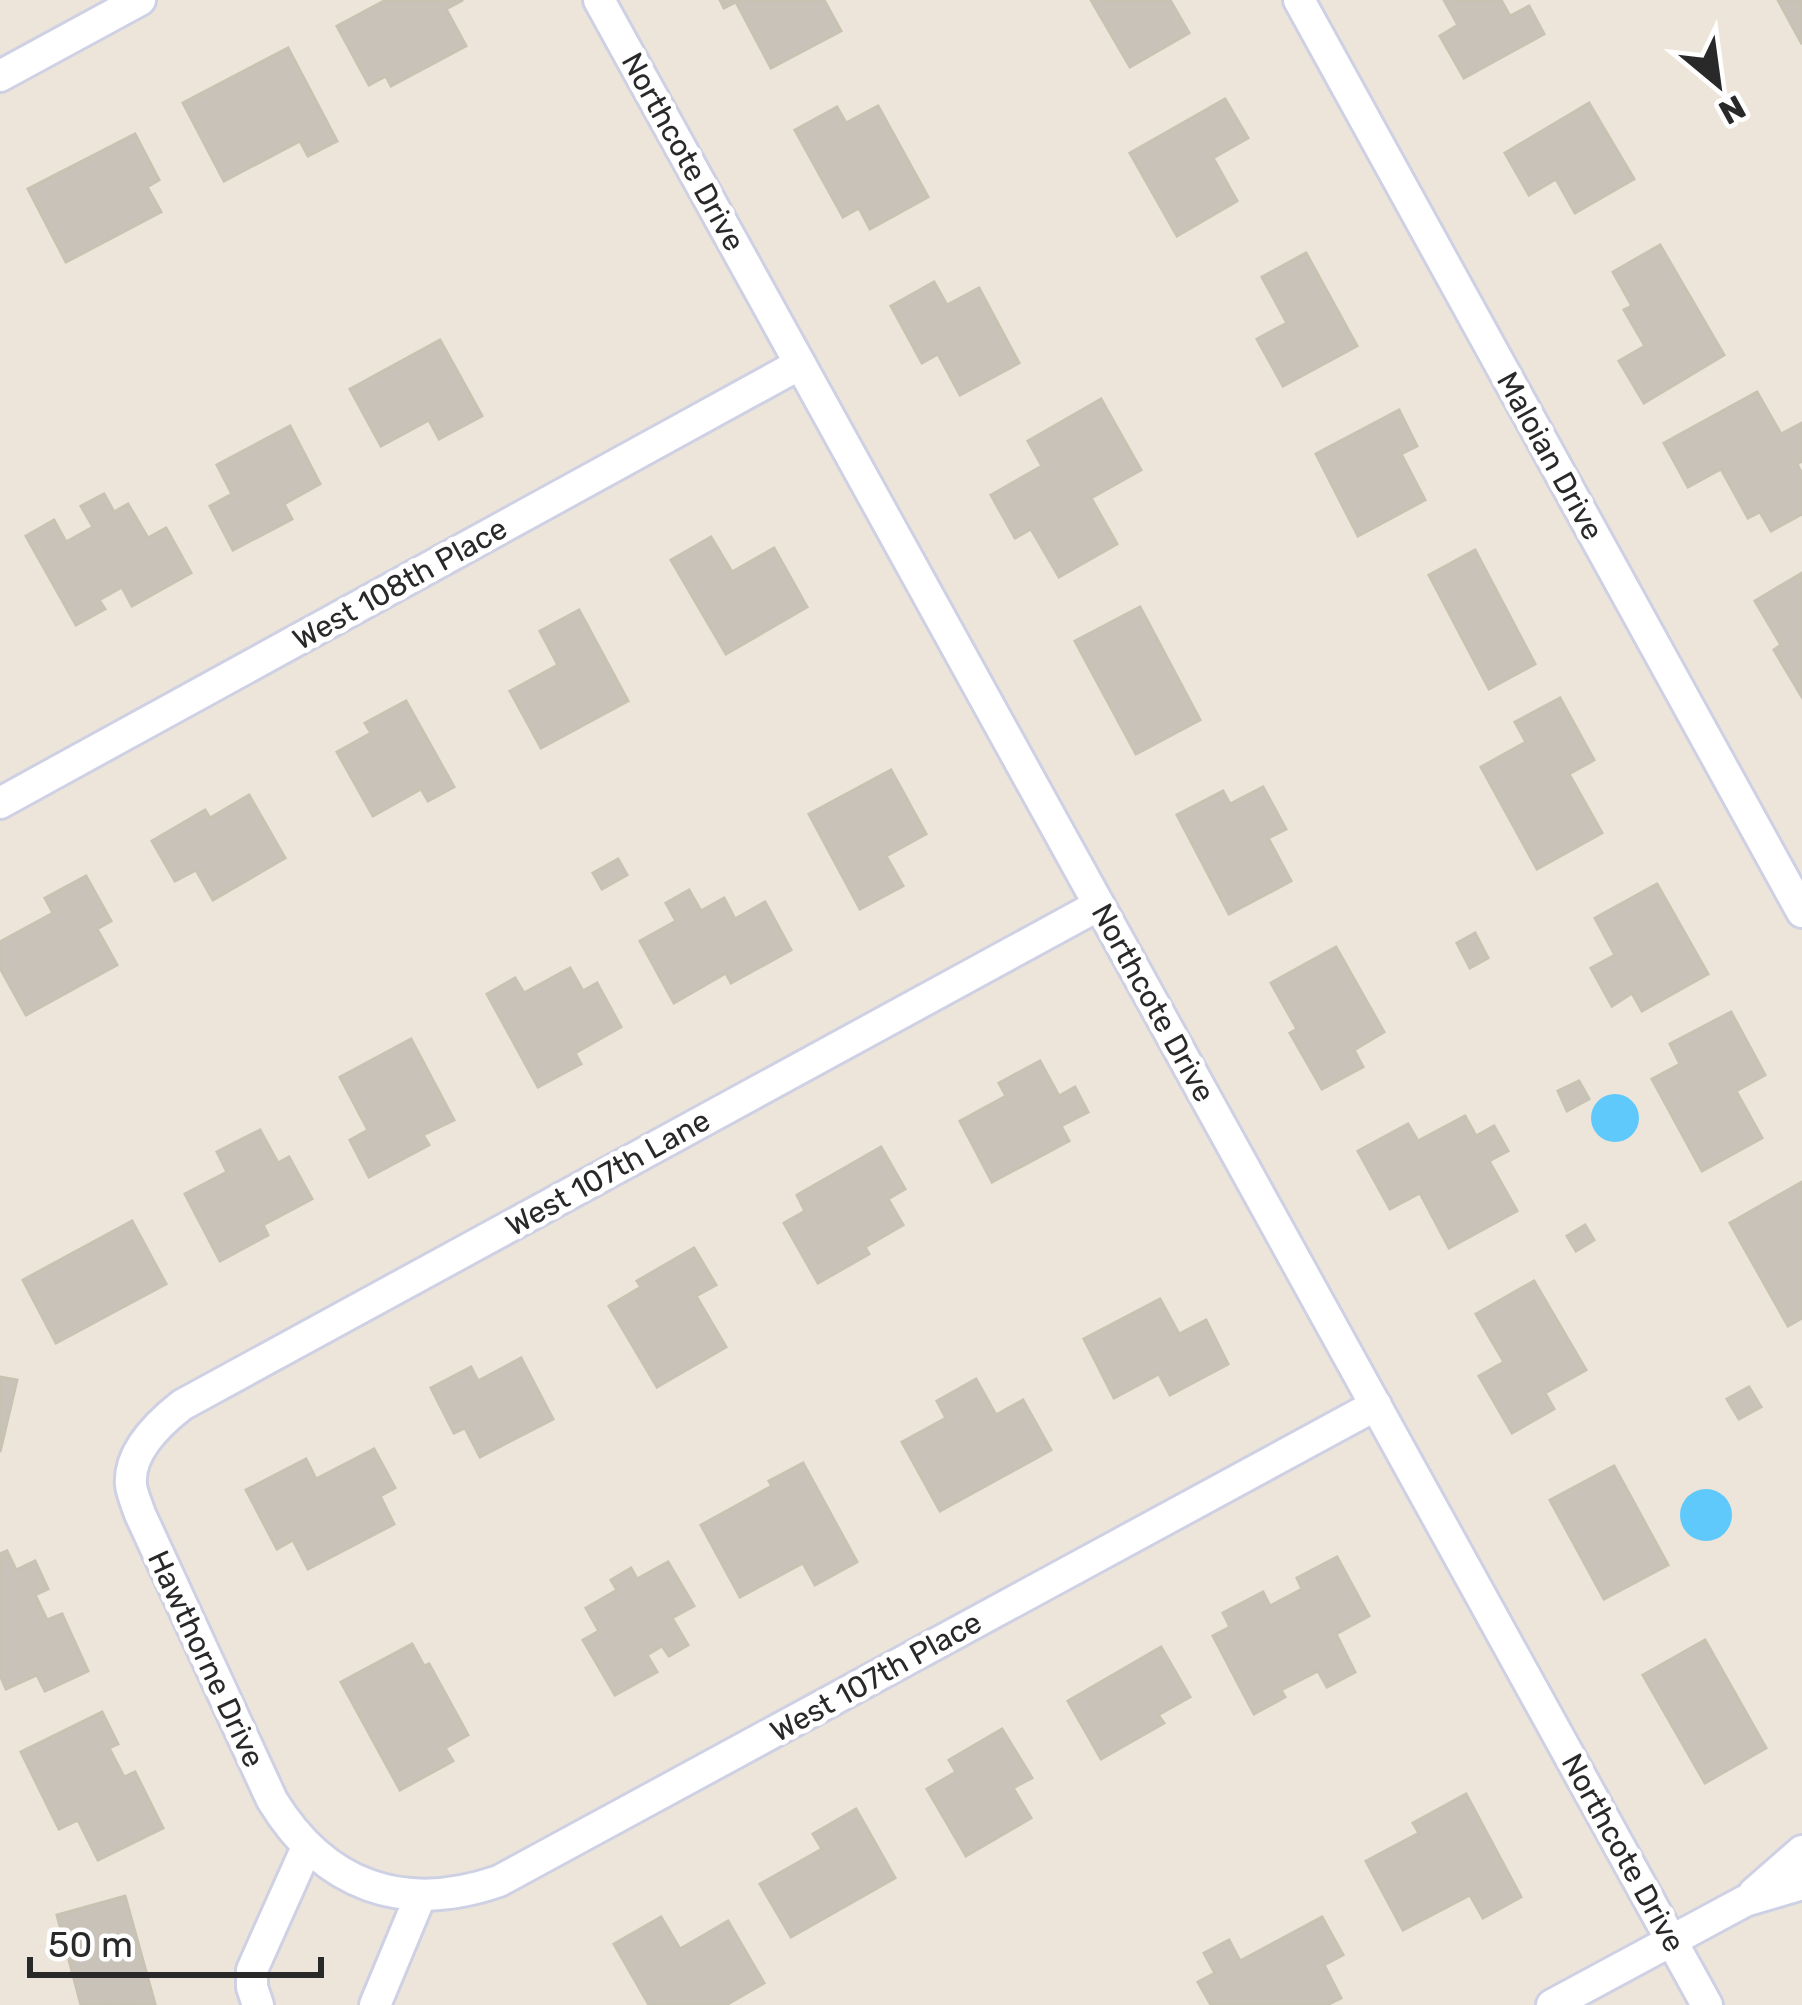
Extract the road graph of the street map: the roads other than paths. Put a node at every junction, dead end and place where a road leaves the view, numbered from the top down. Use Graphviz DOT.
graph roads {
  1 [pos="140,0"];
  2 [pos="599,0"];
  3 [pos="1299,0"];
  4 [pos="0,76"];
  5 [pos="800,364"];
  6 [pos="0,803"];
  7 [pos="1100,905"];
  8 [pos="1802,912"];
  9 [pos="1376,1405"];
  10 [pos="134,1460"];
  11 [pos="307,1847"];
  12 [pos="1802,1851"];
  13 [pos="363,1883"];
  14 [pos="1802,1884"];
  15 [pos="420,1897"];
  16 [pos="1744,1901"];
  17 [pos="1671,1940"];
  18 [pos="258,2005"];
  19 [pos="374,2005"];
  20 [pos="1552,2005"];
  21 [pos="1707,2005"];
  1 -- 4 [label="street"];
  2 -- 5 [label="street, Northcote Drive"];
  3 -- 8 [label="street, Maloian Drive"];
  5 -- 6 [label="street, West 108th Place"];
  5 -- 7 [label="street, Northcote Drive"];
  7 -- 9 [label="street, Northcote Drive"];
  7 -- 10 [label="street, West 107th Lane"];
  9 -- 15 [label="street, West 107th Place"];
  9 -- 17 [label="street, Northcote Drive"];
  10 -- 11 [label="street, Hawthorne Drive"];
  11 -- 13 [label="street, Hawthorne Drive"];
  11 -- 18 [label="street"];
  12 -- 16 [label="street"];
  13 -- 15 [label="street, West 107th Place"];
  14 -- 16 [label="street"];
  15 -- 19 [label="street"];
  16 -- 17 [label="street"];
  17 -- 20 [label="street"];
  17 -- 21 [label="street, Northcote Drive"];
}
